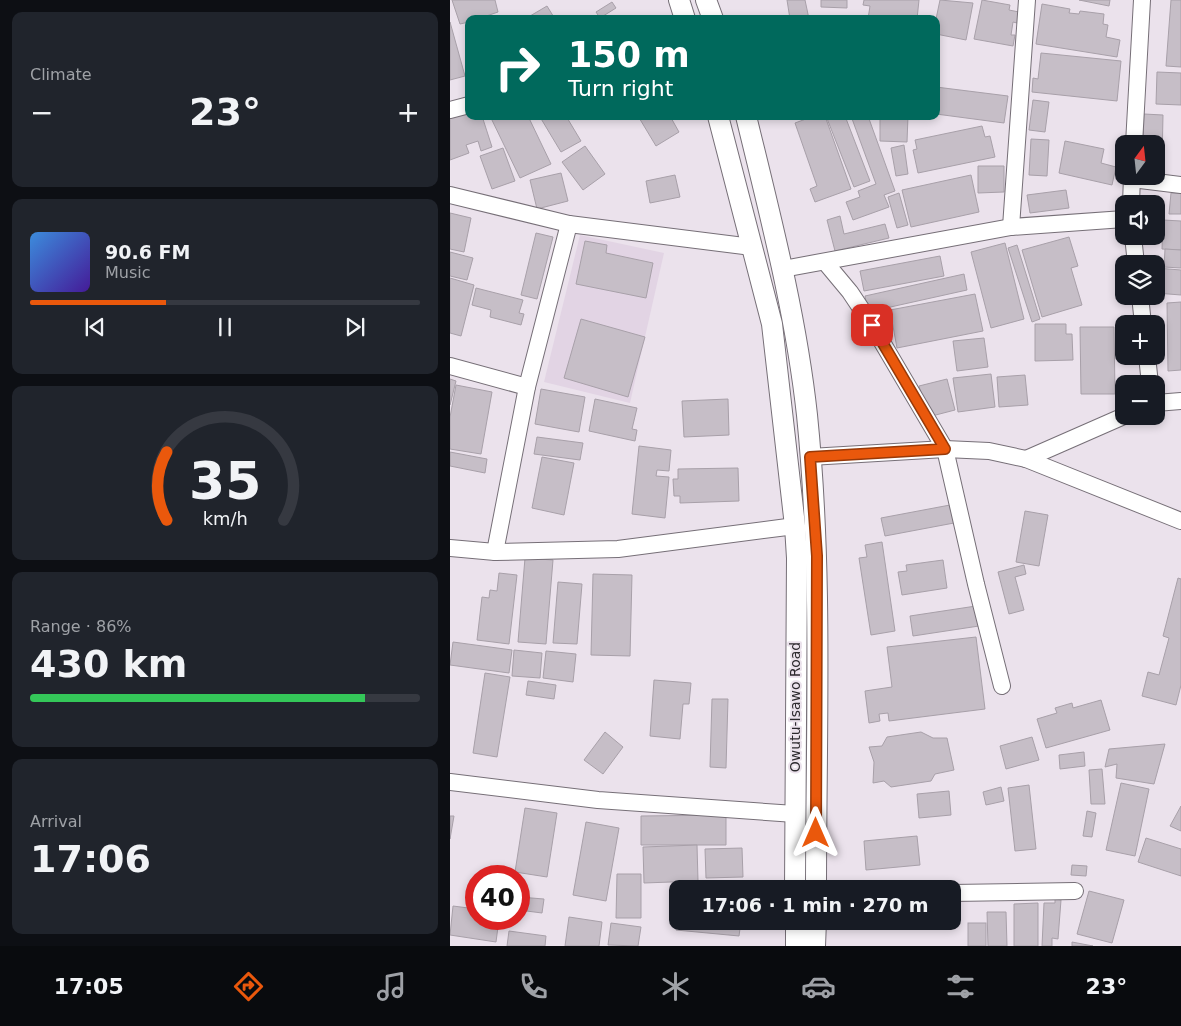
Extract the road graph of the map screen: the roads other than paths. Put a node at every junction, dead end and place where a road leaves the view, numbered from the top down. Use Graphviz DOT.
graph roads {
  1 [pos="679,0"];
  2 [pos="706,0"];
  3 [pos="1027,0"];
  4 [pos="1142,0"];
  5 [pos="685,15"];
  6 [pos="712,15"];
  7 [pos="465,106"];
  8 [pos="450,110"];
  9 [pos="719,120"];
  10 [pos="747,120"];
  11 [pos="1134,135"];
  12 [pos="1165,183"];
  13 [pos="1181,185"];
  14 [pos="450,195"];
  15 [pos="1115,220"];
  16 [pos="569,224"];
  17 [pos="1012,227"];
  18 [pos="752,247"];
  19 [pos="825,262"];
  20 [pos="783,269"];
  21 [pos="450,366"];
  22 [pos="527,387"];
  23 [pos="1181,401"];
  24 [pos="1165,402"];
  25 [pos="1115,420"];
  26 [pos="945,449"];
  27 [pos="810,457"];
  28 [pos="1026,459"];
  29 [pos="1181,521"];
  30 [pos="795,526"];
  31 [pos="450,548"];
  32 [pos="495,552"];
  33 [pos="1002,686"];
  34 [pos="450,782"];
  35 [pos="795,814"];
  36 [pos="796,880"];
  37 [pos="816,880"];
  38 [pos="1075,891"];
  39 [pos="961,893"];
  40 [pos="796,930"];
  41 [pos="816,930"];
  42 [pos="796,946"];
  43 [pos="815,946"];
  1 -- 5 [label="street"];
  2 -- 6 [label="street"];
  3 -- 17 [label="street"];
  4 -- 11 [label="street"];
  7 -- 8 [label="street"];
  9 -- 18 [label="street, Owutu-Isawo Road"];
  10 -- 20 [label="street, Owutu-Isawo Road"];
  12 -- 13 [label="street"];
  14 -- 16 [label="street"];
  15 -- 17 [label="street"];
  16 -- 18 [label="street"];
  16 -- 22 [label="street"];
  17 -- 19 [label="street"];
  18 -- 30 [label="street, Owutu-Isawo Road"];
  19 -- 20 [label="street"];
  19 -- 26 [label="street"];
  20 -- 27 [label="street, Owutu-Isawo Road"];
  21 -- 22 [label="street"];
  22 -- 32 [label="street"];
  23 -- 24 [label="street"];
  25 -- 28 [label="street"];
  26 -- 27 [label="street"];
  26 -- 28 [label="street"];
  26 -- 33 [label="street"];
  27 -- 37 [label="street, Owutu-Isawo Road"];
  28 -- 29 [label="street"];
  30 -- 32 [label="street"];
  30 -- 35 [label="street, Owutu-Isawo Road"];
  31 -- 32 [label="street"];
  34 -- 35 [label="street"];
  35 -- 36 [label="street, Owutu-Isawo Road"];
  38 -- 39 [label="street"];
  40 -- 42 [label="street"];
  41 -- 43 [label="street"];
}
